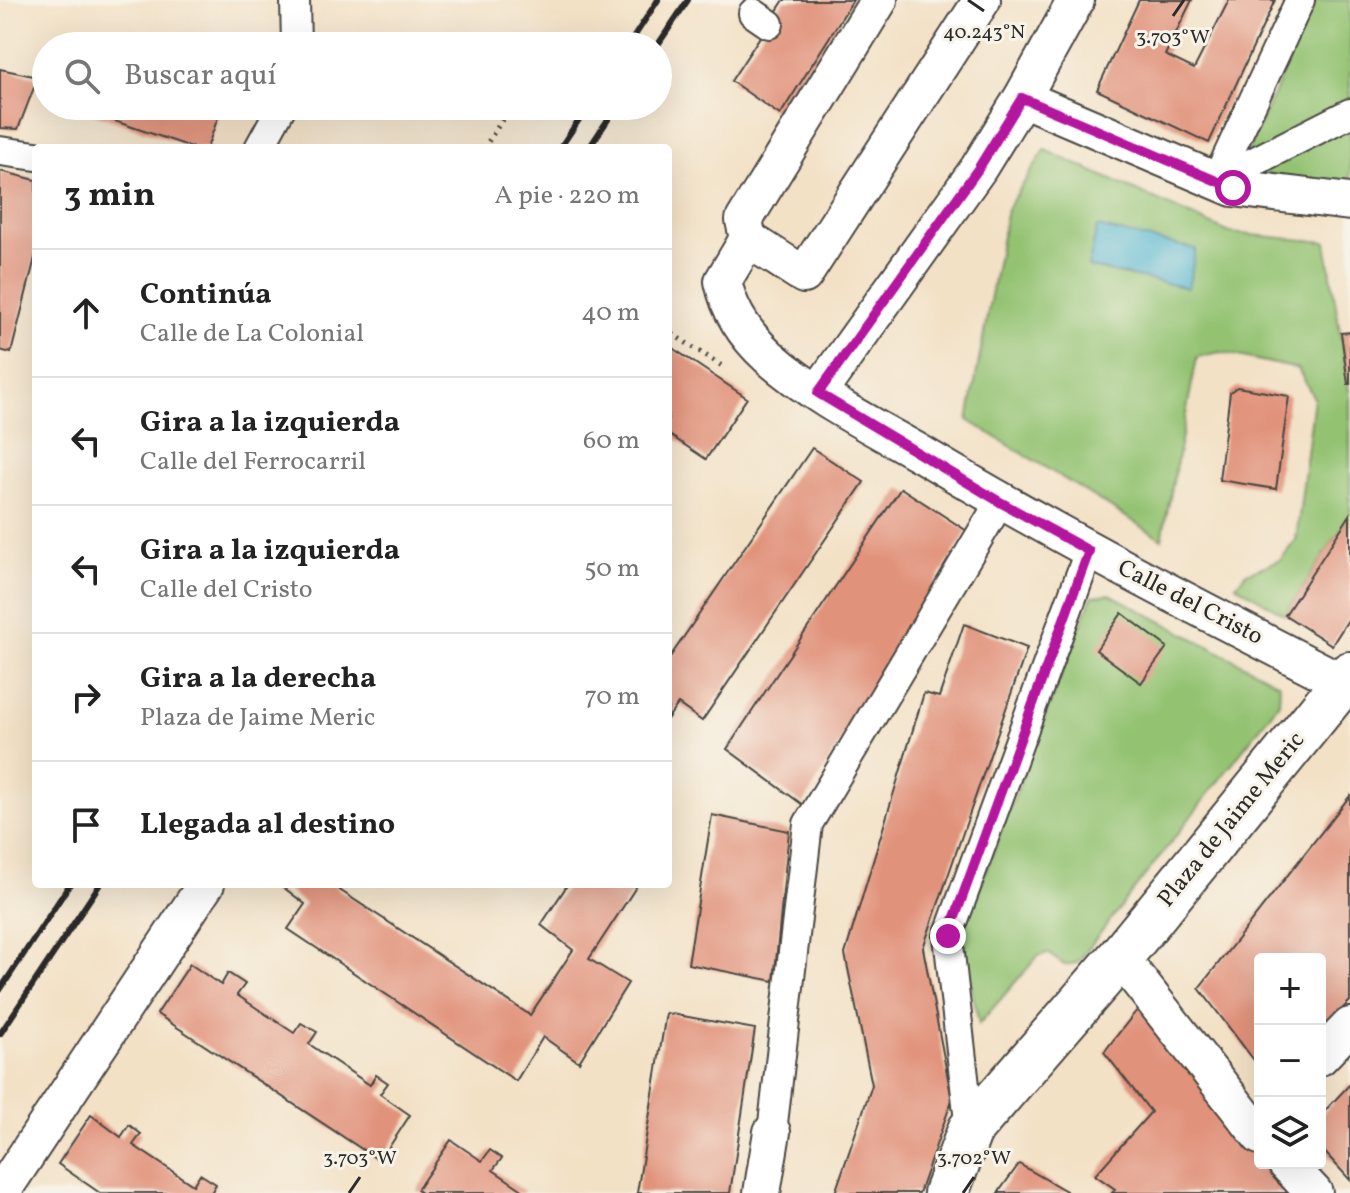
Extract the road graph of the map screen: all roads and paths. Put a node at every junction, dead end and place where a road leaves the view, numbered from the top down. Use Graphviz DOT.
graph roads {
  1 [pos="295,0"];
  2 [pos="879,0"];
  3 [pos="982,0"];
  4 [pos="1076,0"];
  5 [pos="1300,0"];
  6 [pos="296,32"];
  7 [pos="1022,98"];
  8 [pos="1350,113"];
  9 [pos="274,120"];
  10 [pos="502,120"];
  11 [pos="261,144"];
  12 [pos="487,144"];
  13 [pos="0,151"];
  14 [pos="32,155"];
  15 [pos="1216,181"];
  16 [pos="1350,202"];
  17 [pos="748,239"];
  18 [pos="818,393"];
  19 [pos="1000,502"];
  20 [pos="1089,551"];
  21 [pos="1347,679"];
  22 [pos="203,888"];
  23 [pos="1120,957"];
  24 [pos="1350,1026"];
  25 [pos="1326,1051"];
  26 [pos="1254,1123"];
  27 [pos="970,1130"];
  28 [pos="772,1132"];
  29 [pos="1292,1169"];
  30 [pos="1,1193"];
  31 [pos="762,1193"];
  32 [pos="946,1193"];
  33 [pos="1314,1193"];
  1 -- 6 [label="street"];
  2 -- 17 [label="street"];
  3 -- 17 [label="street"];
  4 -- 7 [label="street"];
  5 -- 15 [label="street"];
  7 -- 15 [label="street"];
  7 -- 18 [label="street"];
  8 -- 15 [label="street"];
  9 -- 11 [label="street"];
  10 -- 12 [label="path"];
  13 -- 14 [label="street"];
  15 -- 16 [label="street"];
  17 -- 18 [label="street, Calle del Cristo"];
  18 -- 19 [label="street, Calle del Cristo"];
  19 -- 20 [label="street, Calle del Cristo"];
  19 -- 28 [label="street"];
  20 -- 21 [label="street, Calle del Cristo"];
  20 -- 27 [label="street"];
  21 -- 23 [label="street, Plaza de Jaime Meric"];
  22 -- 30 [label="street"];
  23 -- 26 [label="street"];
  23 -- 27 [label="street, Plaza de Jaime Meric"];
  24 -- 25 [label="street"];
  27 -- 32 [label="street"];
  28 -- 31 [label="street"];
  29 -- 33 [label="street"];
}
